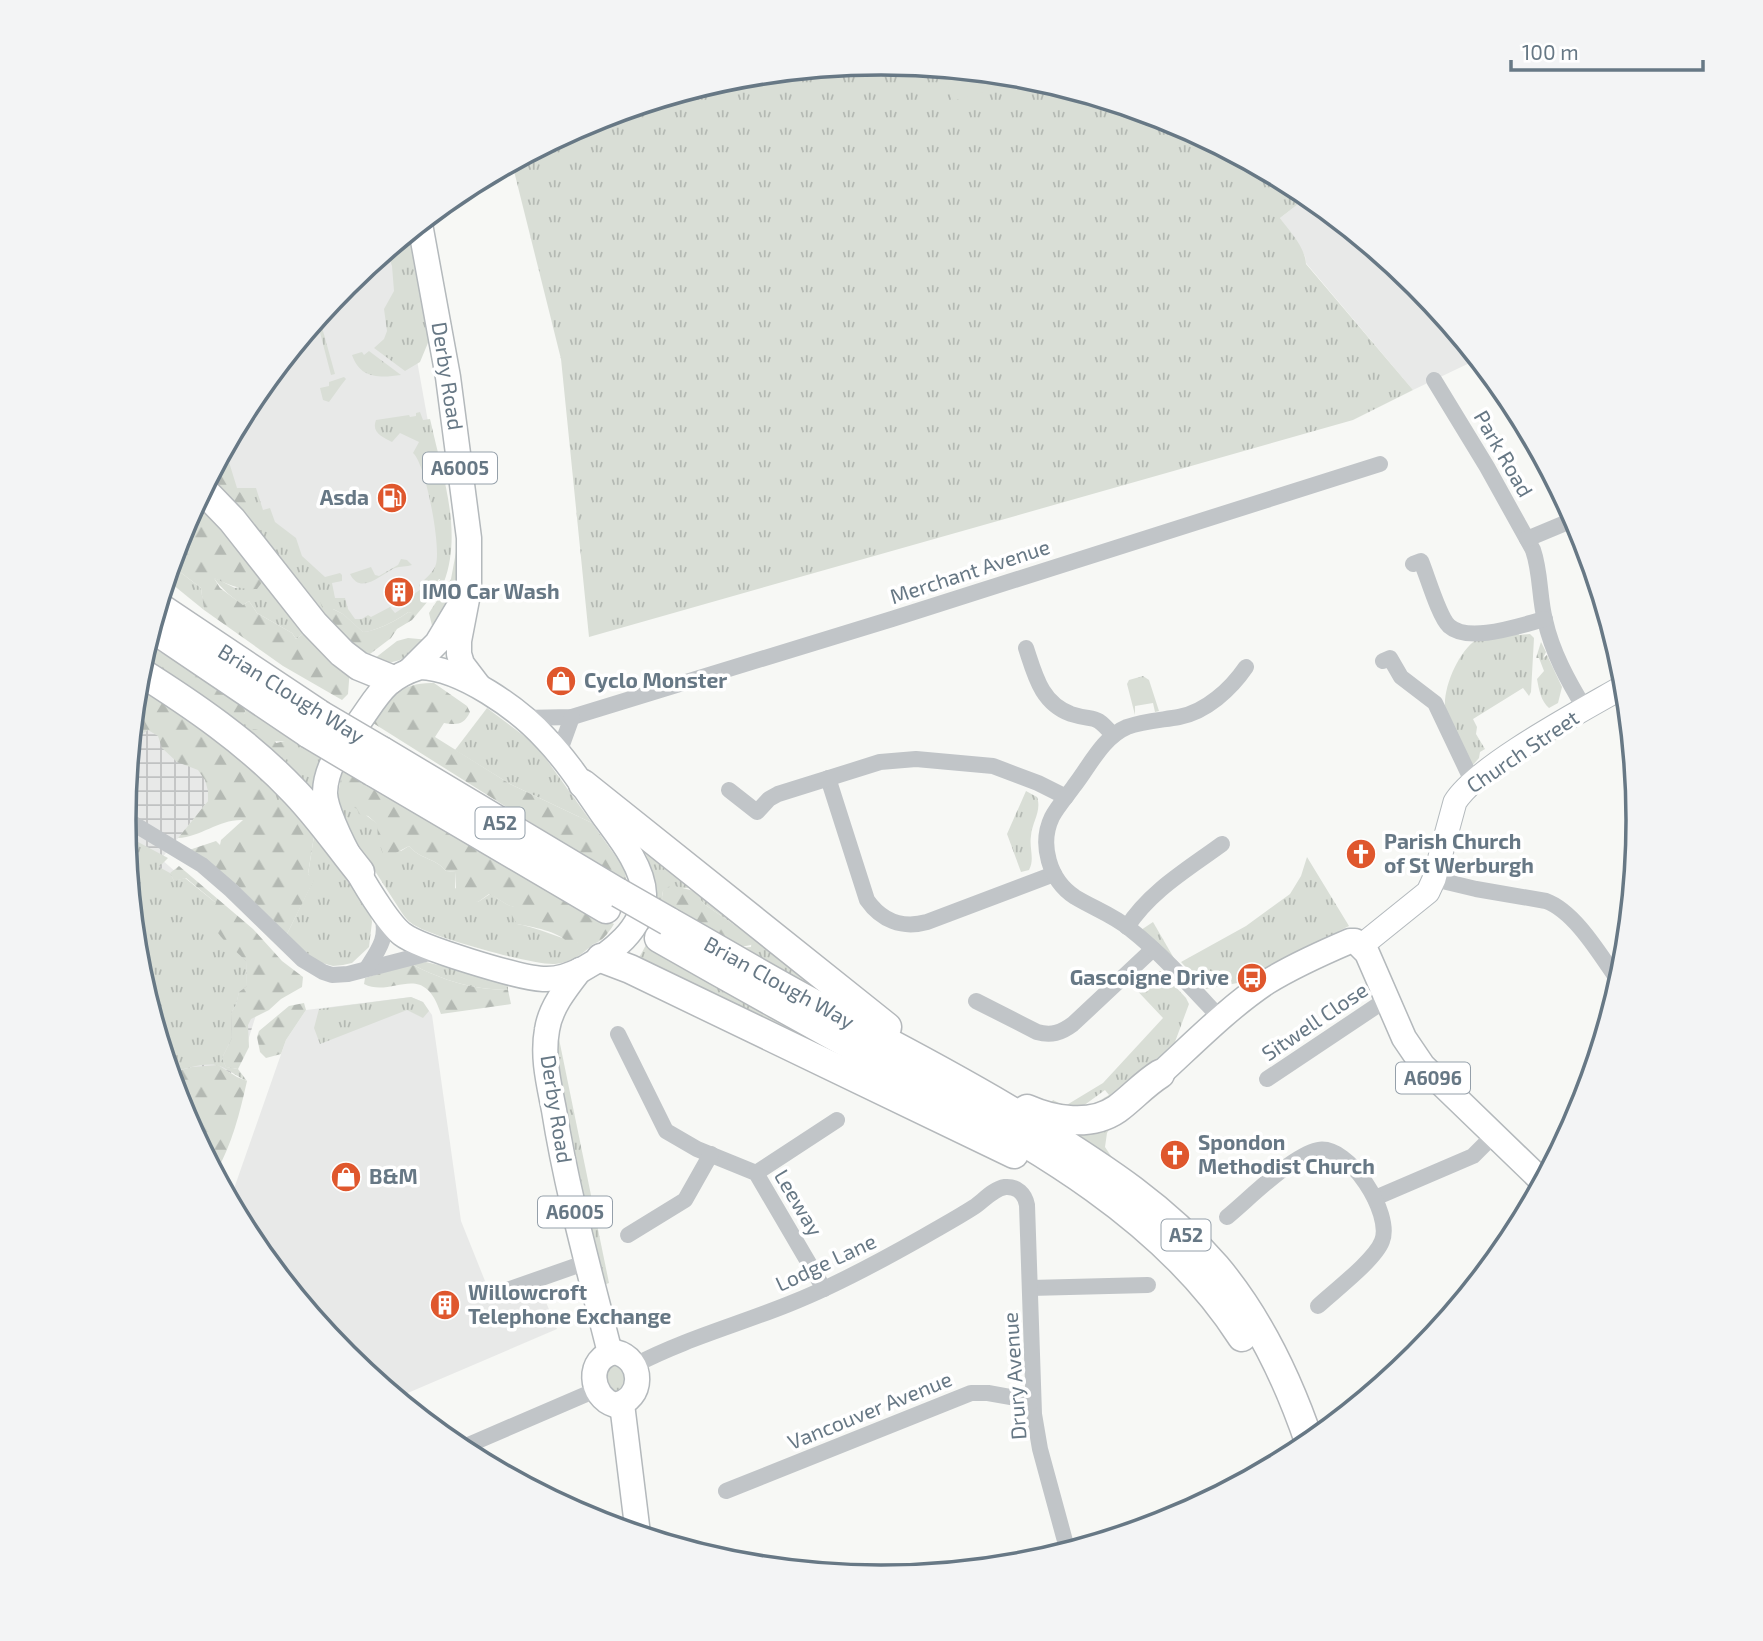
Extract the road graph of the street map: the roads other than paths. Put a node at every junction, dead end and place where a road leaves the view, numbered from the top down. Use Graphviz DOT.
graph roads {
  1 [pos="422,234"];
  2 [pos="1434,380"];
  3 [pos="1380,464"];
  4 [pos="210,497"];
  5 [pos="1565,523"];
  6 [pos="1527,539"];
  7 [pos="1413,564"];
  8 [pos="470,571"];
  9 [pos="172,595"];
  10 [pos="167,613"];
  11 [pos="1545,619"];
  12 [pos="161,633"];
  13 [pos="1026,648"];
  14 [pos="1383,661"];
  15 [pos="1246,667"];
  16 [pos="401,675"];
  17 [pos="150,679"];
  18 [pos="1038,684"];
  19 [pos="479,686"];
  20 [pos="1022,690"];
  21 [pos="1615,692"];
  22 [pos="1585,709"];
  23 [pos="311,717"];
  24 [pos="572,717"];
  25 [pos="523,718"];
  26 [pos="1113,736"];
  27 [pos="559,753"];
  28 [pos="828,778"];
  29 [pos="1473,783"];
  30 [pos="583,785"];
  31 [pos="729,790"];
  32 [pos="1066,797"];
  33 [pos="136,825"];
  34 [pos="1219,852"];
  35 [pos="360,872"];
  36 [pos="1054,874"];
  37 [pos="1434,879"];
  38 [pos="381,911"];
  39 [pos="1127,927"];
  40 [pos="664,930"];
  41 [pos="1362,946"];
  42 [pos="1153,949"];
  43 [pos="439,951"];
  44 [pos="590,964"];
  45 [pos="367,968"];
  46 [pos="1611,970"];
  47 [pos="528,978"];
  48 [pos="1387,999"];
  49 [pos="987,1002"];
  50 [pos="1221,1019"];
  51 [pos="547,1028"];
  52 [pos="618,1034"];
  53 [pos="932,1065"];
  54 [pos="1160,1074"];
  55 [pos="1267,1079"];
  56 [pos="985,1094"];
  57 [pos="838,1120"];
  58 [pos="1494,1135"];
  59 [pos="710,1154"];
  60 [pos="756,1173"];
  61 [pos="1536,1176"];
  62 [pos="1082,1180"];
  63 [pos="1024,1195"];
  64 [pos="1375,1198"];
  65 [pos="1236,1215"];
  66 [pos="628,1235"];
  67 [pos="587,1262"];
  68 [pos="1149,1285"];
  69 [pos="1030,1288"];
  70 [pos="824,1289"];
  71 [pos="493,1295"];
  72 [pos="1321,1298"];
  73 [pos="610,1353"];
  74 [pos="635,1365"];
  75 [pos="596,1390"];
  76 [pos="1033,1401"];
  77 [pos="622,1404"];
  78 [pos="1306,1433"];
  79 [pos="472,1443"];
  80 [pos="1292,1443"];
  81 [pos="726,1491"];
  82 [pos="637,1524"];
  83 [pos="1065,1542"];
  1 -- 8 [label="main road, Derby Road / A6005"];
  2 -- 6 [label="street, Park Road"];
  3 -- 24 [label="street, Merchant Avenue"];
  4 -- 16 [label="highway"];
  5 -- 6 [label="street"];
  6 -- 11 [label="street, Park Road"];
  7 -- 11 [label="street"];
  8 -- 16 [label="main road, Derby Road / A6005"];
  8 -- 19 [label="main road, Derby Road / A6005"];
  9 -- 23 [label="highway"];
  10 -- 23 [label="highway, Brian Clough Way / A52"];
  11 -- 22 [label="street, Park Road"];
  12 -- 23 [label="highway, Brian Clough Way / A52"];
  13 -- 18 [label="street"];
  14 -- 29 [label="street"];
  15 -- 26 [label="street"];
  16 -- 19 [label="main road"];
  16 -- 35 [label="main road, A6005"];
  17 -- 35 [label="highway"];
  18 -- 20 [label="street"];
  18 -- 26 [label="street"];
  19 -- 25 [label="main road, A6005"];
  21 -- 22 [label="street, Church Street"];
  22 -- 29 [label="street, Church Street"];
  23 -- 40 [label="highway, Brian Clough Way / A52, bridge"];
  24 -- 25 [label="street, Merchant Avenue"];
  24 -- 27 [label="street"];
  25 -- 27 [label="main road, A6005"];
  26 -- 32 [label="street"];
  27 -- 30 [label="main road, A6005"];
  28 -- 31 [label="street"];
  28 -- 32 [label="street"];
  28 -- 36 [label="street"];
  29 -- 37 [label="street, Church Street"];
  30 -- 44 [label="main road, A6005"];
  30 -- 53 [label="highway"];
  32 -- 36 [label="street"];
  33 -- 45 [label="street"];
  34 -- 39 [label="street"];
  35 -- 38 [label="main road, A6005"];
  36 -- 39 [label="street"];
  37 -- 41 [label="street"];
  37 -- 46 [label="street"];
  38 -- 43 [label="main road, A6005"];
  38 -- 45 [label="street"];
  39 -- 42 [label="street"];
  40 -- 53 [label="highway, Brian Clough Way / A52"];
  40 -- 62 [label="highway, Brian Clough Way / A52"];
  41 -- 48 [label="main road, A6096"];
  41 -- 50 [label="main road"];
  42 -- 49 [label="street"];
  42 -- 50 [label="street"];
  43 -- 45 [label="street"];
  43 -- 47 [label="main road, A6005"];
  44 -- 47 [label="main road"];
  44 -- 51 [label="main road, Derby Road / A6005"];
  44 -- 62 [label="highway"];
  47 -- 51 [label="main road, Derby Road / A6005"];
  48 -- 55 [label="street, Sitwell Close"];
  48 -- 58 [label="main road, A6096"];
  50 -- 54 [label="main road"];
  51 -- 67 [label="main road, Derby Road / A6005"];
  52 -- 59 [label="street, Leeway"];
  53 -- 56 [label="highway, Brian Clough Way / A52"];
  54 -- 56 [label="highway"];
  56 -- 78 [label="highway, Brian Clough Way / A52"];
  57 -- 60 [label="street"];
  58 -- 61 [label="main road, A6096"];
  58 -- 64 [label="street"];
  59 -- 60 [label="street, Leeway"];
  59 -- 66 [label="street"];
  60 -- 70 [label="street, Leeway"];
  62 -- 80 [label="highway, Brian Clough Way / A52"];
  63 -- 69 [label="street, Drury Avenue"];
  63 -- 70 [label="street, Lodge Lane"];
  64 -- 65 [label="street"];
  64 -- 72 [label="street"];
  67 -- 71 [label="street"];
  67 -- 73 [label="main road, Derby Road / A6005"];
  68 -- 69 [label="street"];
  69 -- 76 [label="street, Drury Avenue"];
  70 -- 74 [label="street, Lodge Lane"];
  73 -- 74 [label="main road"];
  73 -- 75 [label="main road"];
  74 -- 77 [label="main road"];
  75 -- 77 [label="main road"];
  75 -- 79 [label="street"];
  76 -- 81 [label="street, Vancouver Avenue"];
  76 -- 83 [label="street, Drury Avenue"];
  77 -- 82 [label="main road"];
}
